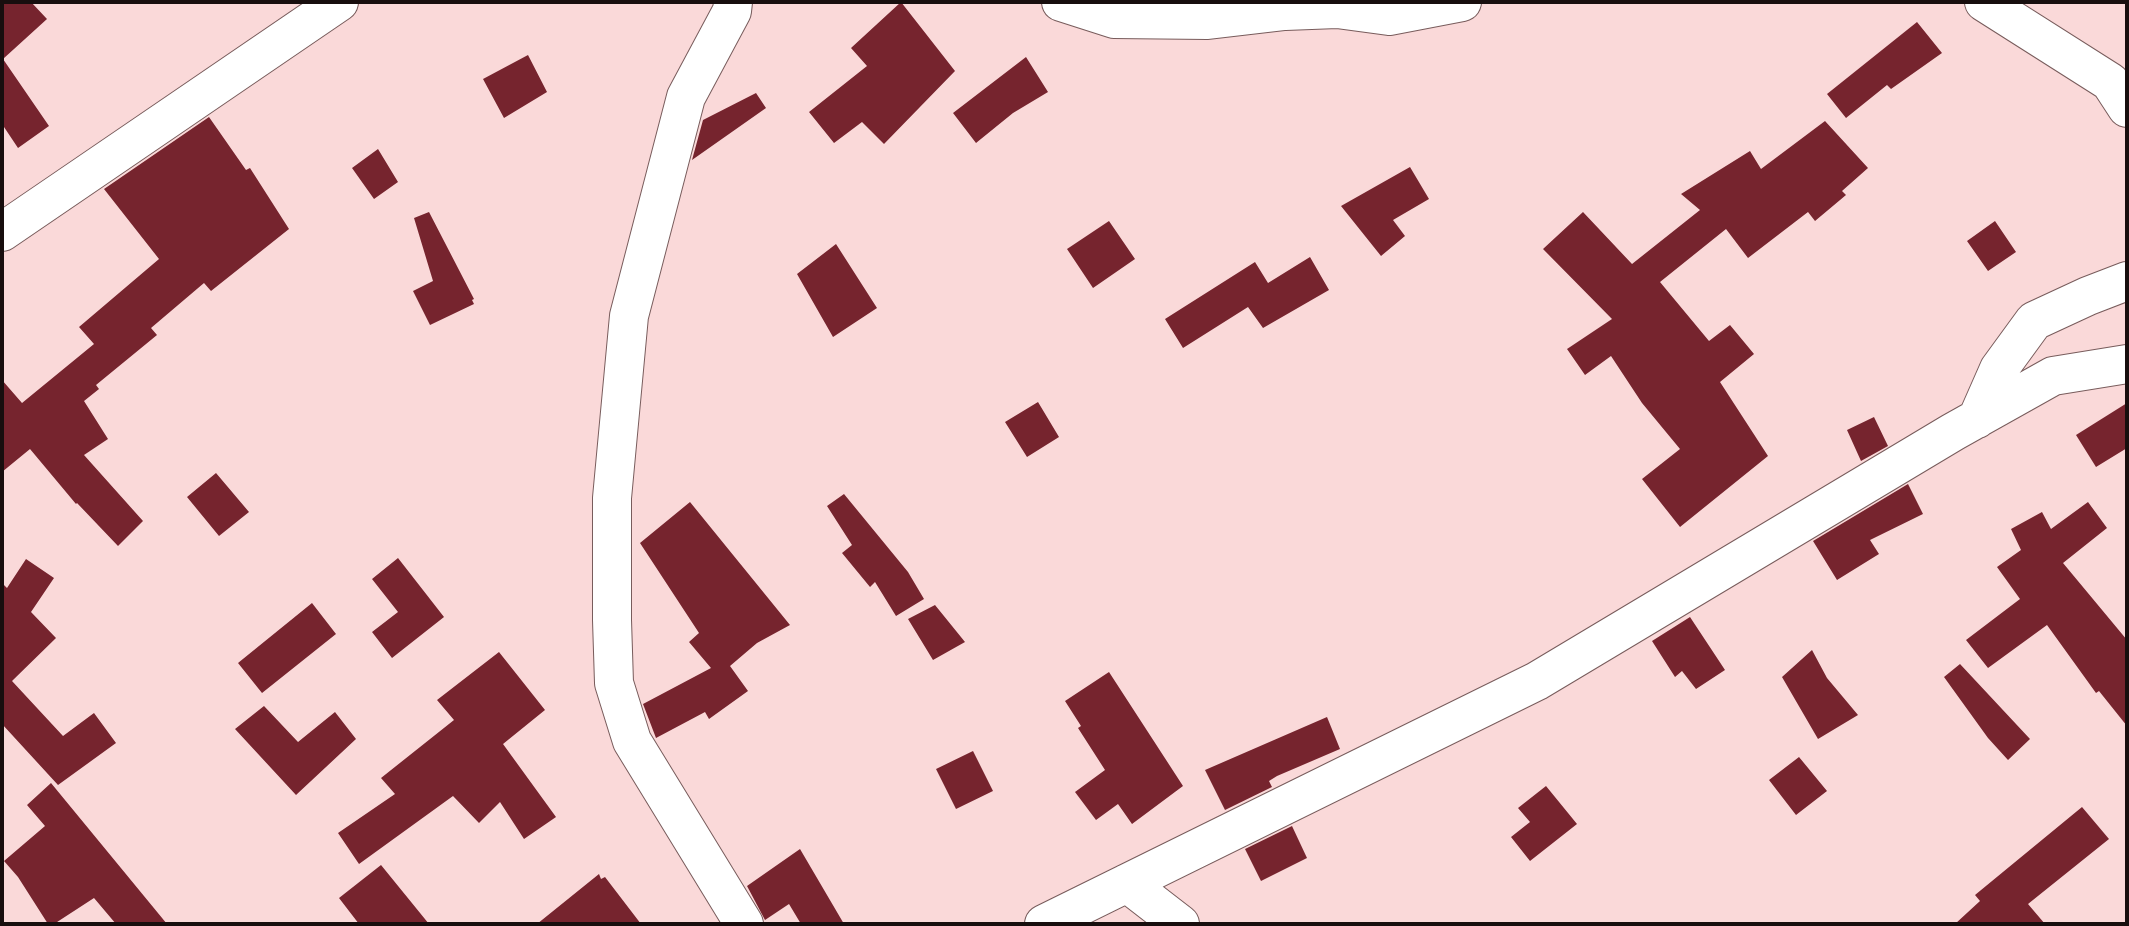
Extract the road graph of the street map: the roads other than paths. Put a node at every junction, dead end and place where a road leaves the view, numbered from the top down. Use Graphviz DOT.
graph roads {
  1 [pos="339,2"];
  2 [pos="733,2"];
  3 [pos="1060,2"];
  4 [pos="1462,2"];
  5 [pos="1984,2"];
  6 [pos="2127,108"];
  7 [pos="2,232"];
  8 [pos="2127,281"];
  9 [pos="2127,364"];
  10 [pos="1977,419"];
  11 [pos="1127,883"];
  12 [pos="744,924"];
  13 [pos="1044,924"];
  14 [pos="1180,924"];
  1 -- 7 [label="street"];
  2 -- 12 [label="street"];
  3 -- 4 [label="street"];
  5 -- 6 [label="street"];
  8 -- 10 [label="street"];
  9 -- 10 [label="street"];
  10 -- 11 [label="street"];
  11 -- 13 [label="street"];
  11 -- 14 [label="street"];
}
